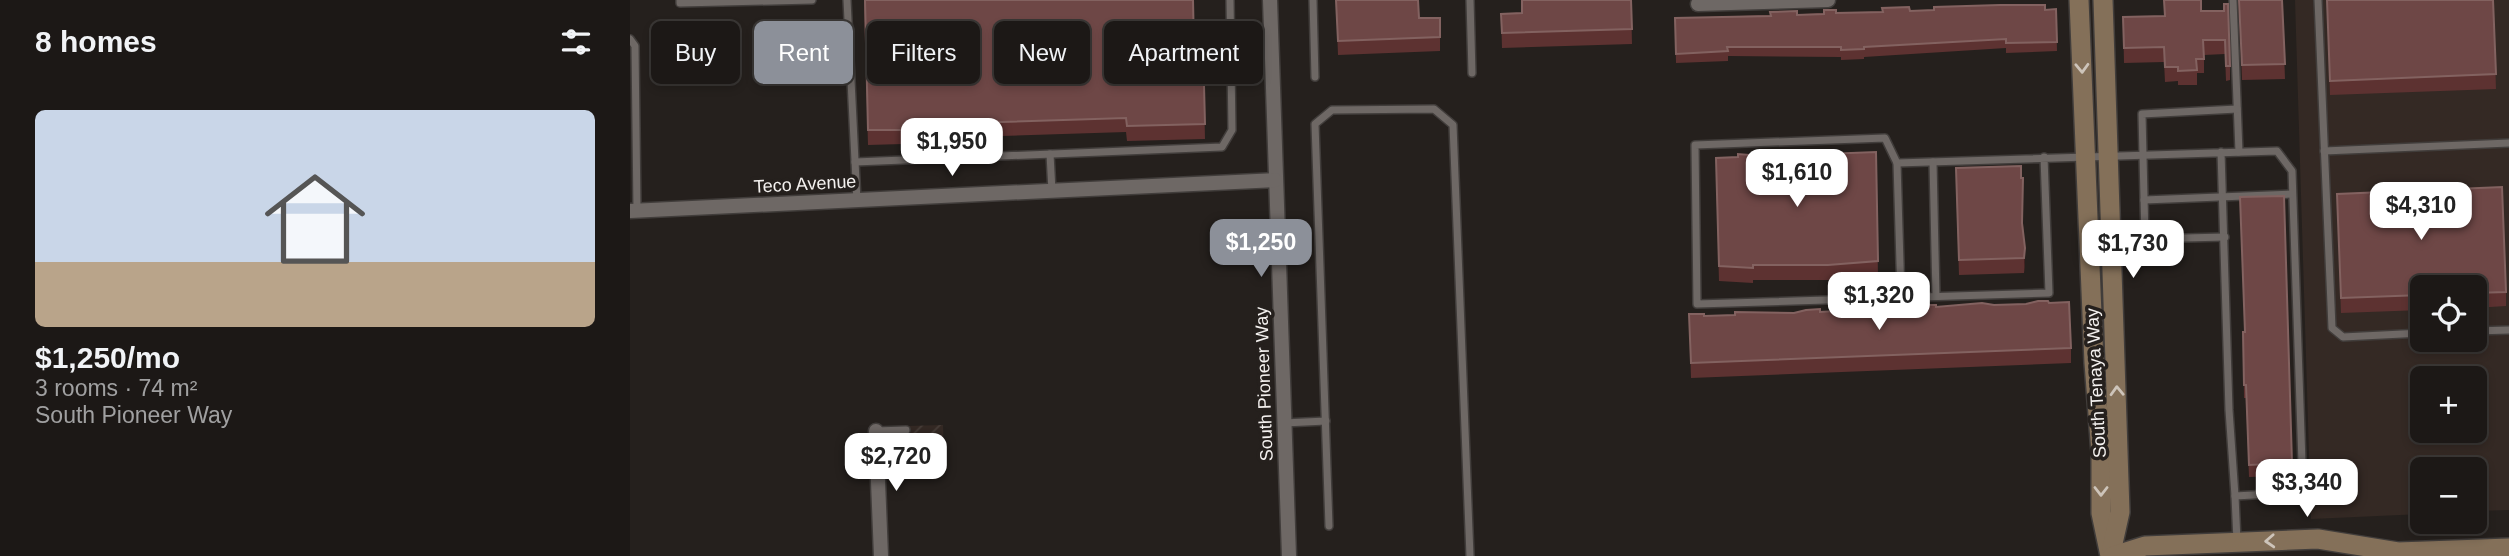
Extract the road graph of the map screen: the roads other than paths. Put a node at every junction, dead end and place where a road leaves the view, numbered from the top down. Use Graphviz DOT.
graph roads {
  1 [pos="680,0"];
  2 [pos="813,0"];
  3 [pos="847,0"];
  4 [pos="1230,0"];
  5 [pos="1270,0"];
  6 [pos="1312,0"];
  7 [pos="1469,0"];
  8 [pos="1828,0"];
  9 [pos="2079,0"];
  10 [pos="2103,0"];
  11 [pos="2233,0"];
  12 [pos="2318,0"];
  13 [pos="1754,1"];
  14 [pos="1698,4"];
  15 [pos="630,39"];
  16 [pos="633,70"];
  17 [pos="1472,73"];
  18 [pos="1315,77"];
  19 [pos="633,96"];
  20 [pos="2237,109"];
  21 [pos="2509,143"];
  22 [pos="2221,152"];
  23 [pos="2239,152"];
  24 [pos="2324,152"];
  25 [pos="1050,154"];
  26 [pos="2143,154"];
  27 [pos="2109,155"];
  28 [pos="2085,156"];
  29 [pos="2044,157"];
  30 [pos="855,162"];
  31 [pos="1933,162"];
  32 [pos="1897,163"];
  33 [pos="1275,180"];
  34 [pos="1052,191"];
  35 [pos="2292,194"];
  36 [pos="2223,197"];
  37 [pos="2144,200"];
  38 [pos="857,201"];
  39 [pos="633,211"];
  40 [pos="2225,237"];
  41 [pos="1936,296"];
  42 [pos="1901,297"];
  43 [pos="2509,330"];
  44 [pos="2487,331"];
  45 [pos="2410,334"];
  46 [pos="1326,421"];
  47 [pos="1284,423"];
  48 [pos="906,430"];
  49 [pos="876,431"];
  50 [pos="2235,496"];
  51 [pos="1329,526"];
  52 [pos="2237,543"];
  53 [pos="2509,548"];
  54 [pos="881,556"];
  55 [pos="1289,556"];
  56 [pos="1470,556"];
  57 [pos="2111,556"];
  1 -- 2 [label="lane"];
  3 -- 30 [label="lane"];
  4 -- 25 [label="lane"];
  5 -- 33 [label="street, South Pioneer Way"];
  6 -- 18 [label="lane"];
  7 -- 17 [label="lane"];
  8 -- 13 [label="street"];
  9 -- 28 [label="street, South Tenaya Way, one-way"];
  10 -- 27 [label="street, South Tenaya Way"];
  11 -- 20 [label="lane"];
  12 -- 24 [label="lane"];
  13 -- 14 [label="street"];
  15 -- 16 [label="lane"];
  16 -- 19 [label="lane"];
  19 -- 39 [label="lane"];
  20 -- 23 [label="lane"];
  20 -- 26 [label="lane"];
  21 -- 24 [label="lane"];
  22 -- 23 [label="lane"];
  22 -- 26 [label="lane"];
  22 -- 36 [label="lane"];
  23 -- 35 [label="lane"];
  24 -- 45 [label="lane"];
  25 -- 30 [label="lane"];
  25 -- 34 [label="lane"];
  26 -- 27 [label="lane"];
  26 -- 37 [label="lane"];
  27 -- 28 [label="lane"];
  57 -- 27 [label="street, South Tenaya Way, one-way"];
  28 -- 29 [label="lane"];
  28 -- 57 [label="street, South Tenaya Way, one-way"];
  29 -- 31 [label="lane"];
  29 -- 41 [label="lane"];
  30 -- 38 [label="lane"];
  31 -- 32 [label="lane"];
  31 -- 41 [label="lane"];
  32 -- 42 [label="lane"];
  32 -- 42 [label="lane"];
  33 -- 34 [label="street, Teco Avenue"];
  33 -- 47 [label="street, South Pioneer Way"];
  34 -- 38 [label="street, Teco Avenue"];
  35 -- 36 [label="lane"];
  35 -- 50 [label="lane"];
  36 -- 37 [label="lane"];
  36 -- 40 [label="lane"];
  37 -- 40 [label="lane"];
  38 -- 39 [label="street, Teco Avenue"];
  40 -- 50 [label="lane"];
  41 -- 42 [label="lane"];
  43 -- 44 [label="lane"];
  46 -- 47 [label="lane"];
  46 -- 51 [label="lane"];
  46 -- 56 [label="lane"];
  47 -- 55 [label="street, South Pioneer Way"];
  48 -- 49 [label="lane"];
  49 -- 54 [label="street"];
  50 -- 52 [label="lane"];
  53 -- 52 [label="street, one-way"];
  52 -- 57 [label="street"];
}
